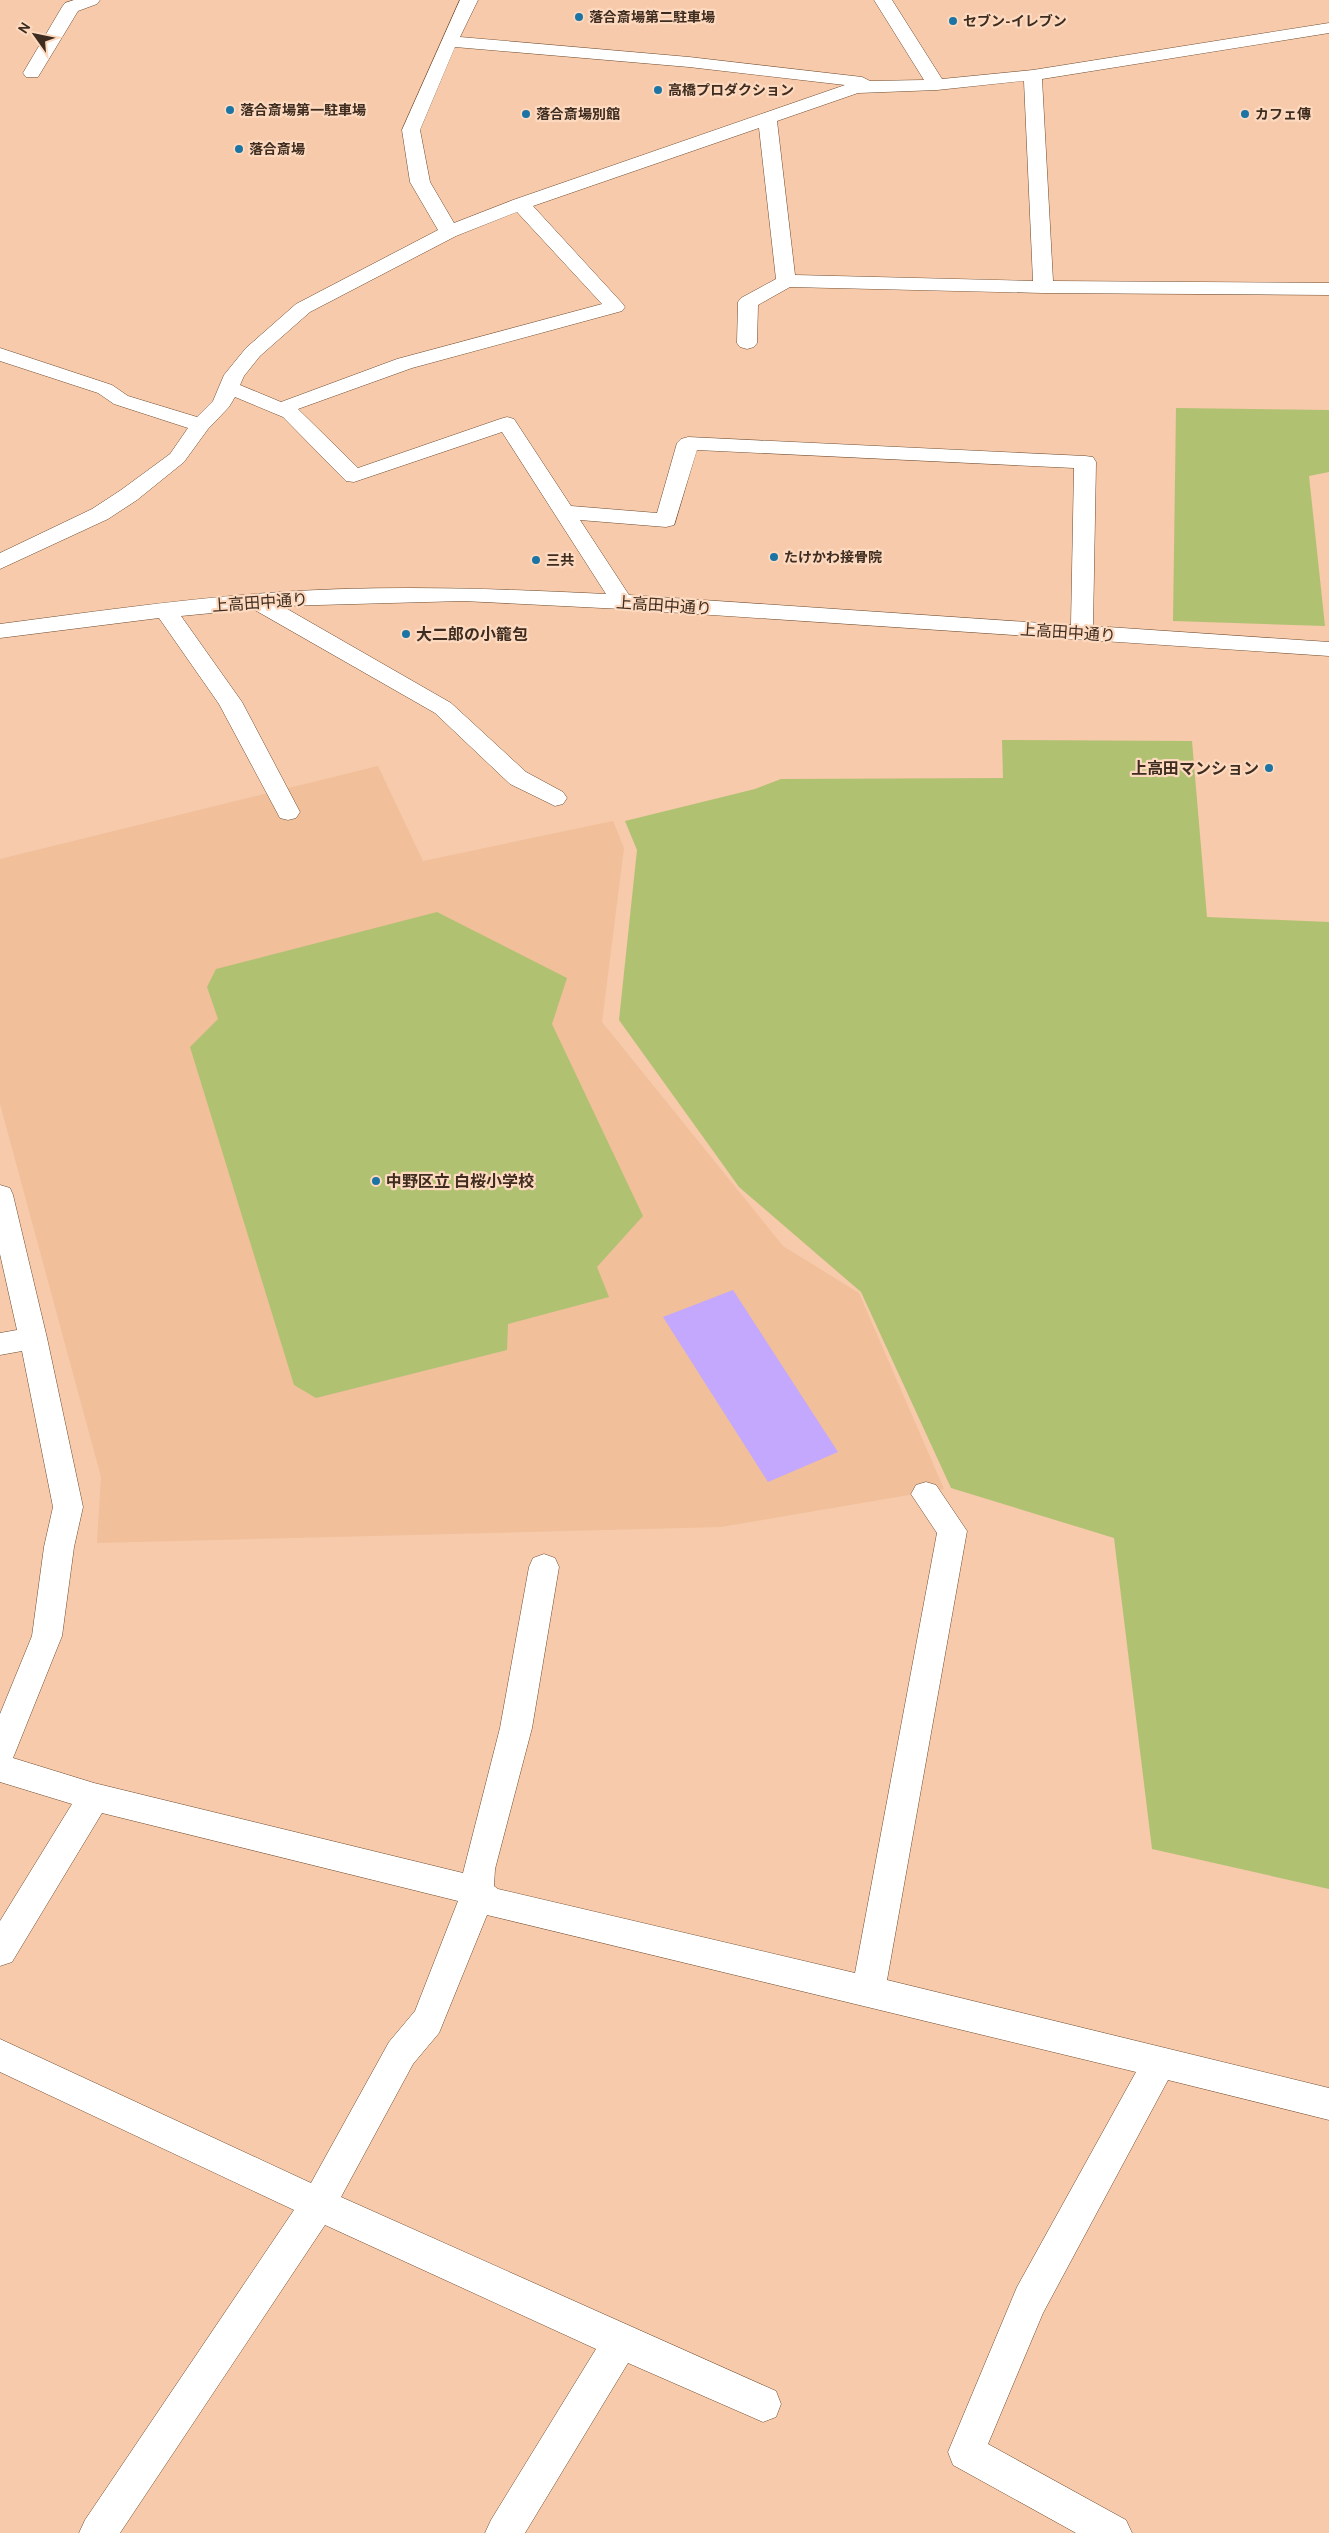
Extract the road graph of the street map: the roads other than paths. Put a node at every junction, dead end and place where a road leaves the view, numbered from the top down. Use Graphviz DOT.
graph roads {
  1 [pos="91,0"];
  2 [pos="470,0"];
  3 [pos="882,0"];
  4 [pos="1329,28"];
  5 [pos="448,41"];
  6 [pos="32,73"];
  7 [pos="1033,75"];
  8 [pos="937,84"];
  9 [pos="886,85"];
  10 [pos="767,119"];
  11 [pos="520,204"];
  12 [pos="449,232"];
  13 [pos="786,281"];
  14 [pos="1042,287"];
  15 [pos="1329,288"];
  16 [pos="747,343"];
  17 [pos="0,354"];
  18 [pos="230,388"];
  19 [pos="281,409"];
  20 [pos="201,425"];
  21 [pos="565,512"];
  22 [pos="0,562"];
  23 [pos="256,602"];
  24 [pos="622,602"];
  25 [pos="165,610"];
  26 [pos="0,631"];
  27 [pos="1082,633"];
  28 [pos="1329,650"];
  29 [pos="555,798"];
  30 [pos="288,812"];
  31 [pos="1,1201"];
  32 [pos="33,1338"];
  33 [pos="0,1344"];
  34 [pos="926,1494"];
  35 [pos="544,1568"];
  36 [pos="0,1752"];
  37 [pos="0,1768"];
  38 [pos="94,1797"];
  39 [pos="477,1892"];
  40 [pos="0,1951"];
  41 [pos="868,1993"];
  42 [pos="0,2055"];
  43 [pos="1160,2061"];
  44 [pos="1329,2104"];
  45 [pos="318,2205"];
  46 [pos="620,2343"];
  47 [pos="763,2404"];
  48 [pos="98,2533"];
  49 [pos="504,2533"];
  50 [pos="1113,2533"];
  1 -- 6 [label="street"];
  2 -- 5 [label="street"];
  3 -- 8 [label="street"];
  4 -- 7 [label="street"];
  5 -- 9 [label="street"];
  5 -- 12 [label="street"];
  7 -- 8 [label="street"];
  7 -- 14 [label="street"];
  8 -- 9 [label="street"];
  9 -- 10 [label="street"];
  10 -- 11 [label="street"];
  10 -- 13 [label="street"];
  11 -- 12 [label="street"];
  11 -- 19 [label="street"];
  12 -- 18 [label="street"];
  13 -- 14 [label="street"];
  13 -- 16 [label="street"];
  14 -- 15 [label="street"];
  17 -- 20 [label="street"];
  18 -- 19 [label="street"];
  18 -- 20 [label="street"];
  19 -- 21 [label="street"];
  20 -- 22 [label="street"];
  21 -- 24 [label="street"];
  21 -- 27 [label="street"];
  23 -- 24 [label="street, 上高田中通り"];
  23 -- 25 [label="street, 上高田中通り"];
  23 -- 29 [label="street"];
  24 -- 27 [label="street, 上高田中通り"];
  25 -- 26 [label="street, 上高田中通り"];
  25 -- 30 [label="street"];
  27 -- 28 [label="street, 上高田中通り"];
  31 -- 32 [label="street"];
  32 -- 33 [label="street"];
  32 -- 36 [label="street"];
  34 -- 41 [label="street"];
  35 -- 39 [label="street"];
  37 -- 38 [label="street"];
  38 -- 39 [label="street"];
  38 -- 40 [label="street"];
  39 -- 41 [label="street"];
  39 -- 45 [label="street"];
  41 -- 43 [label="street"];
  42 -- 45 [label="street"];
  43 -- 44 [label="street"];
  43 -- 50 [label="street"];
  45 -- 46 [label="street"];
  45 -- 48 [label="street"];
  46 -- 47 [label="street"];
  46 -- 49 [label="street"];
}
